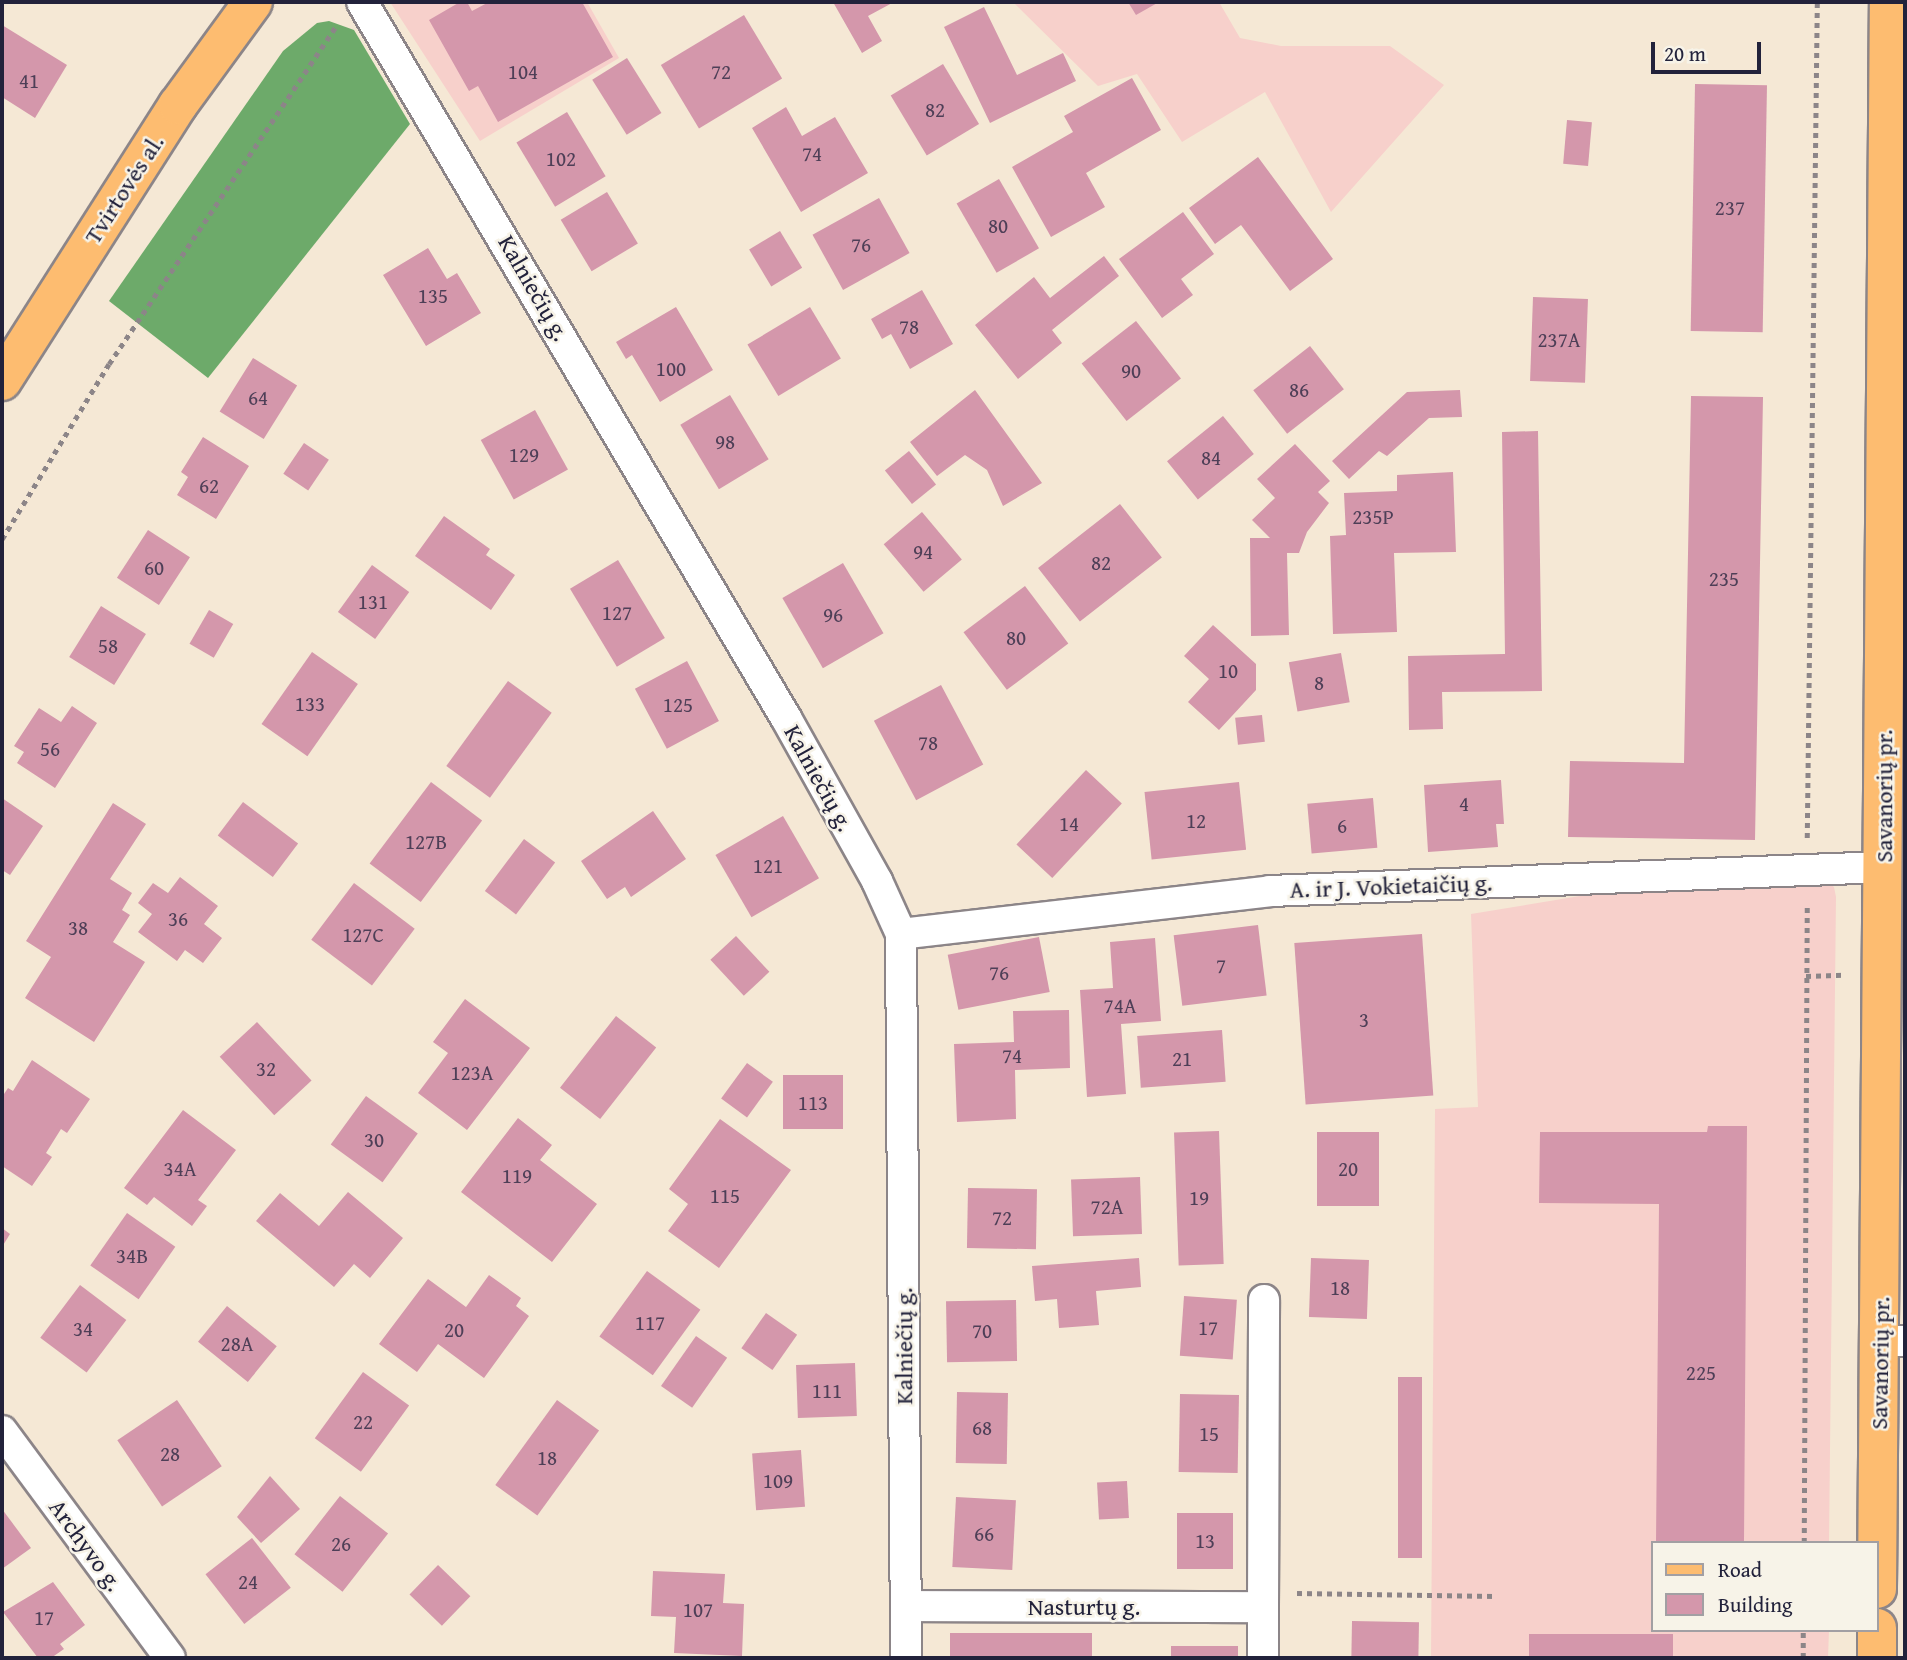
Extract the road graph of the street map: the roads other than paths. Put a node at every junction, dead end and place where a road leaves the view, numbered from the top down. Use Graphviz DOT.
graph roads {
  1 [pos="253,2"];
  2 [pos="362,2"];
  3 [pos="1894,25"];
  4 [pos="2,381"];
  5 [pos="1884,867"];
  6 [pos="901,934"];
  7 [pos="1264,1300"];
  8 [pos="1893,1341"];
  9 [pos="2,1431"];
  10 [pos="1879,1558"];
  11 [pos="1263,1600"];
  12 [pos="906,1606"];
  13 [pos="1877,1632"];
  14 [pos="170,1658"];
  15 [pos="906,1658"];
  16 [pos="1263,1658"];
  17 [pos="1877,1658"];
  1 -- 4 [label="main road, Tvirtovės al."];
  2 -- 6 [label="street, Kalniečių g."];
  3 -- 5 [label="main road, Savanorių pr."];
  5 -- 6 [label="street, A. ir J. Vokietaičių g."];
  5 -- 8 [label="main road, Savanorių pr."];
  6 -- 12 [label="street, Kalniečių g."];
  7 -- 11 [label="street"];
  8 -- 10 [label="main road, Savanorių pr."];
  9 -- 14 [label="street, Archyvo g."];
  11 -- 12 [label="street, Nasturtų g."];
  11 -- 16 [label="street"];
  12 -- 15 [label="street, Kalniečių g."];
  13 -- 17 [label="main road"];
}
